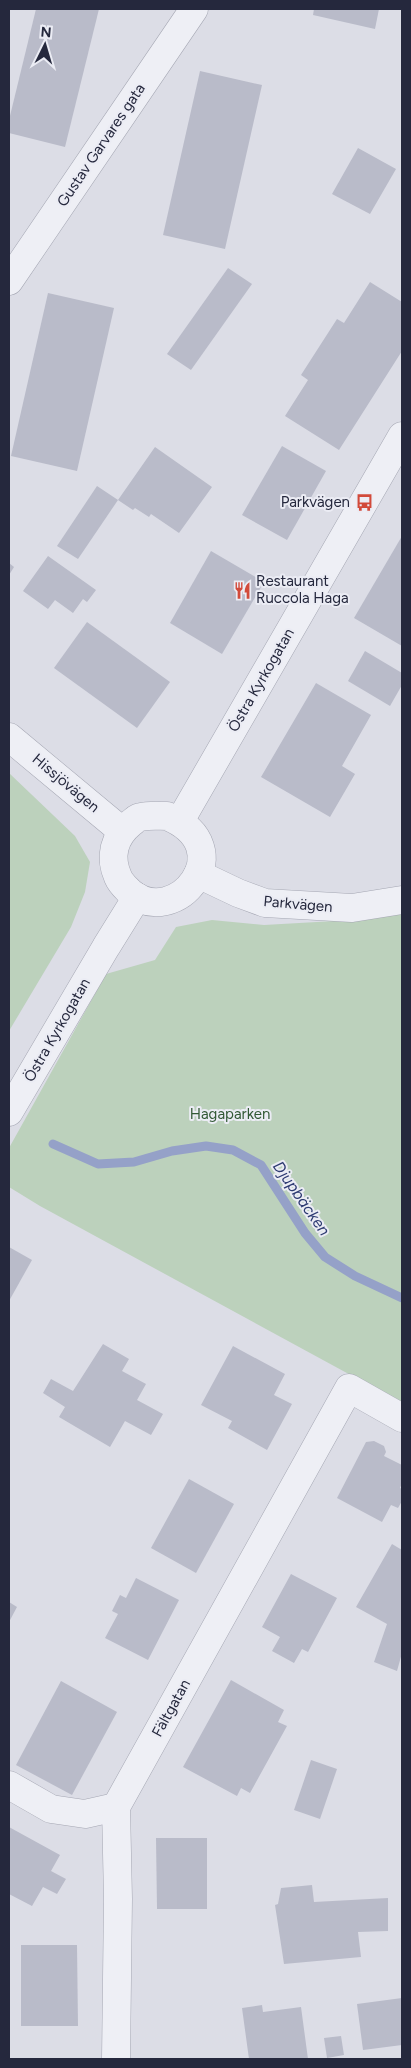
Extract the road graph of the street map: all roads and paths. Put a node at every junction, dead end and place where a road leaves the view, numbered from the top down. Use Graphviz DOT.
graph roads {
  1 [pos="194,9"];
  2 [pos="9,281"];
  3 [pos="402,436"];
  4 [pos="9,736"];
  5 [pos="180,821"];
  6 [pos="122,831"];
  7 [pos="198,874"];
  8 [pos="137,898"];
  9 [pos="402,900"];
  10 [pos="9,1112"];
  11 [pos="402,1418"];
  12 [pos="9,1785"];
  13 [pos="116,1806"];
  14 [pos="116,2059"];
  1 -- 2 [label="street, Gustav Garvares gata"];
  3 -- 5 [label="street, Östra Kyrkogatan"];
  4 -- 6 [label="street, Hissjövägen"];
  5 -- 6 [label="street"];
  5 -- 7 [label="street"];
  6 -- 8 [label="street"];
  7 -- 8 [label="street"];
  7 -- 9 [label="street, Parkvägen"];
  8 -- 10 [label="street, Östra Kyrkogatan"];
  11 -- 13 [label="street, Fältgatan"];
  12 -- 13 [label="street"];
  13 -- 14 [label="street"];
}
